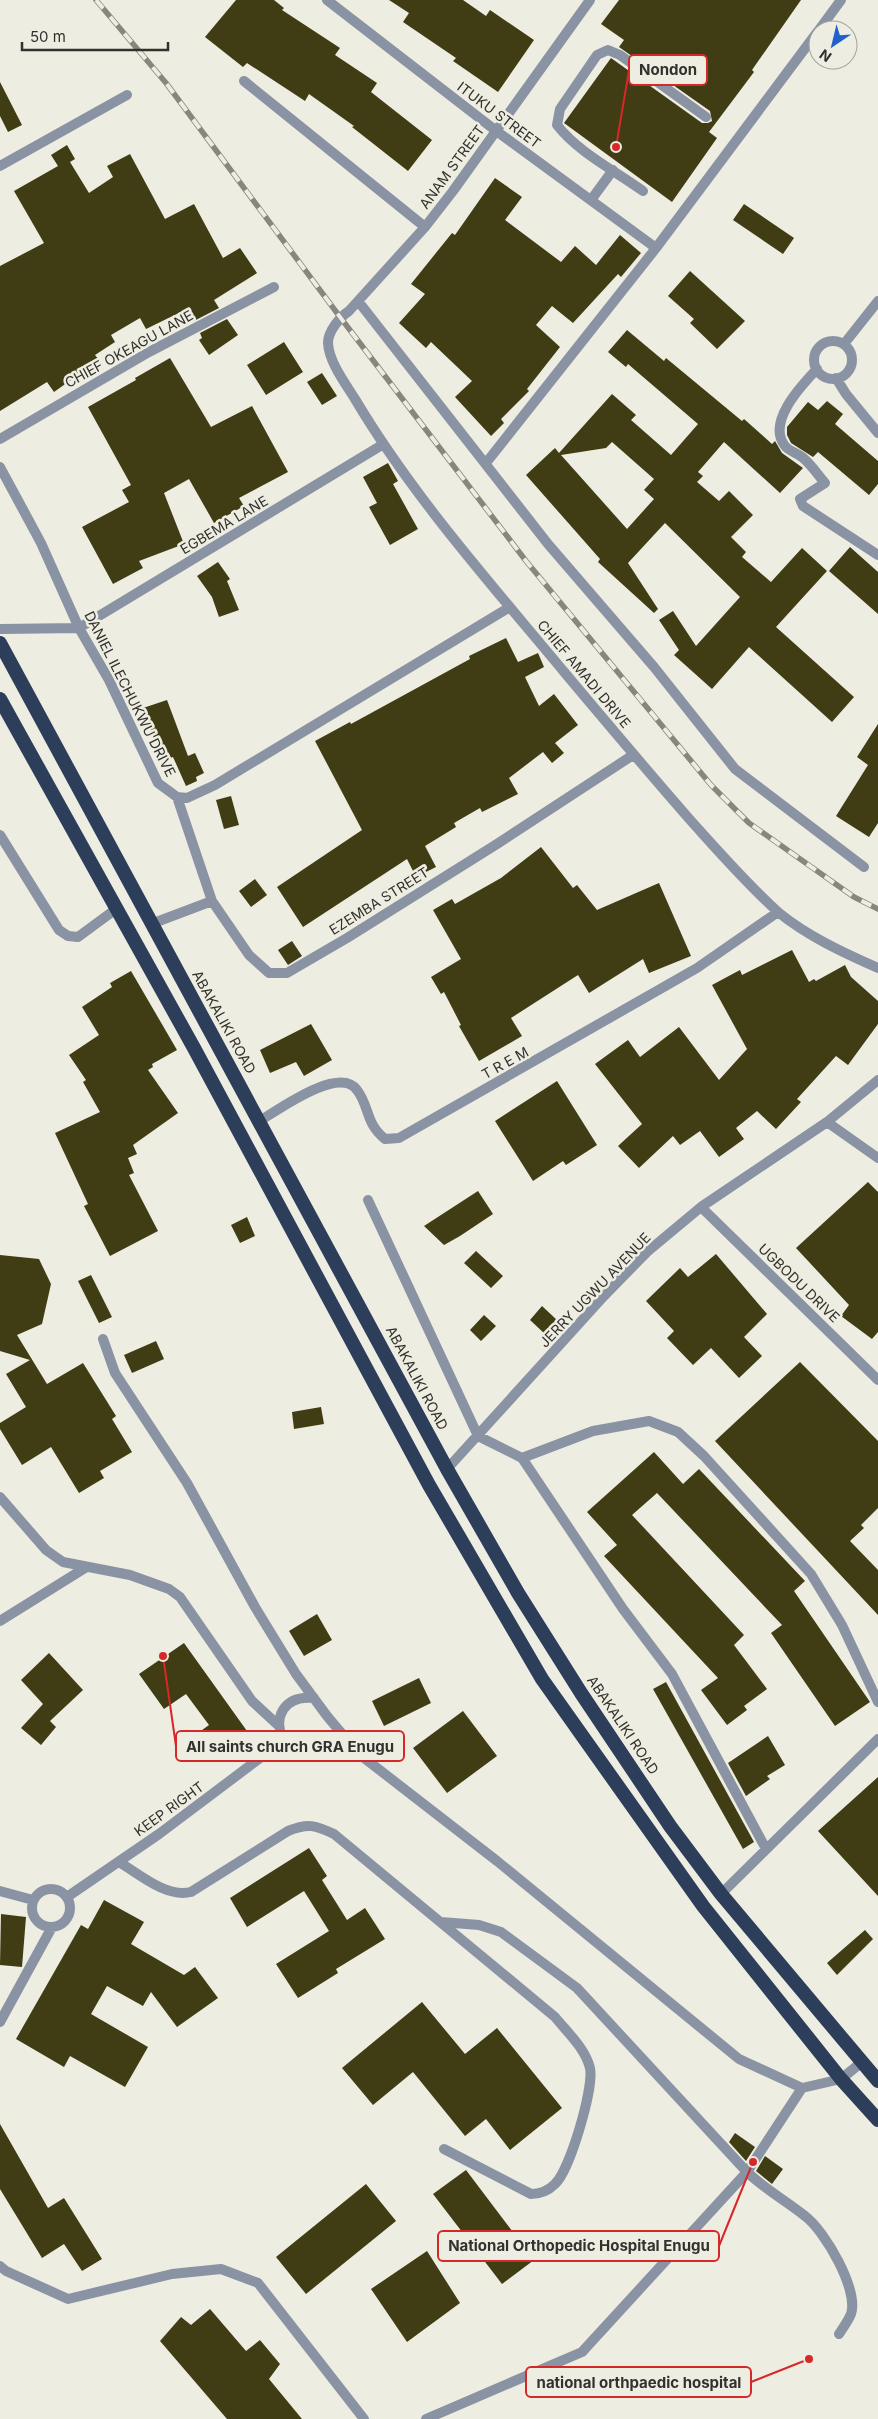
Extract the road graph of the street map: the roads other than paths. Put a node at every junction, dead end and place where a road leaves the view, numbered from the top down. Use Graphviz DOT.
graph roads {
  1 [pos="327,0"];
  2 [pos="590,0"];
  3 [pos="842,0"];
  4 [pos="827,20"];
  5 [pos="808,46"];
  6 [pos="244,81"];
  7 [pos="127,95"];
  8 [pos="706,117"];
  9 [pos="495,130"];
  10 [pos="0,166"];
  11 [pos="613,170"];
  12 [pos="643,191"];
  13 [pos="591,200"];
  14 [pos="425,227"];
  15 [pos="656,248"];
  16 [pos="274,287"];
  17 [pos="358,301"];
  18 [pos="878,301"];
  19 [pos="328,341"];
  20 [pos="844,344"];
  21 [pos="817,369"];
  22 [pos="836,378"];
  23 [pos="878,433"];
  24 [pos="0,439"];
  25 [pos="382,445"];
  26 [pos="486,463"];
  27 [pos="0,467"];
  28 [pos="878,555"];
  29 [pos="510,607"];
  30 [pos="80,628"];
  31 [pos="0,629"];
  32 [pos="0,644"];
  33 [pos="0,700"];
  34 [pos="633,754"];
  35 [pos="177,797"];
  36 [pos="0,835"];
  37 [pos="864,867"];
  38 [pos="212,901"];
  39 [pos="116,909"];
  40 [pos="778,912"];
  41 [pos="151,924"];
  42 [pos="878,968"];
  43 [pos="878,1080"];
  44 [pos="258,1122"];
  45 [pos="827,1122"];
  46 [pos="878,1158"];
  47 [pos="368,1200"];
  48 [pos="701,1207"];
  49 [pos="103,1339"];
  50 [pos="878,1380"];
  51 [pos="478,1436"];
  52 [pos="522,1458"];
  53 [pos="447,1469"];
  54 [pos="0,1497"];
  55 [pos="85,1568"];
  56 [pos="0,1621"];
  57 [pos="314,1698"];
  58 [pos="878,1702"];
  59 [pos="278,1725"];
  60 [pos="341,1734"];
  61 [pos="878,1739"];
  62 [pos="284,1740"];
  63 [pos="766,1849"];
  64 [pos="118,1862"];
  65 [pos="0,1891"];
  66 [pos="721,1894"];
  67 [pos="67,1897"];
  68 [pos="33,1900"];
  69 [pos="441,1922"];
  70 [pos="52,1927"];
  71 [pos="0,2022"];
  72 [pos="862,2062"];
  73 [pos="841,2079"];
  74 [pos="878,2082"];
  75 [pos="802,2088"];
  76 [pos="878,2120"];
  77 [pos="444,2149"];
  78 [pos="747,2172"];
  79 [pos="0,2266"];
  80 [pos="839,2334"];
  81 [pos="364,2419"];
  82 [pos="426,2419"];
  1 -- 9 [label="street, ITUKU STREET"];
  2 -- 9 [label="street, ANAM STREET"];
  3 -- 4 [label="street"];
  5 -- 15 [label="street"];
  6 -- 14 [label="street"];
  7 -- 10 [label="street"];
  8 -- 11 [label="street"];
  9 -- 13 [label="street, ITUKU STREET"];
  9 -- 14 [label="street, ANAM STREET"];
  11 -- 12 [label="street"];
  11 -- 13 [label="street"];
  13 -- 15 [label="street, ITUKU STREET"];
  14 -- 17 [label="street, ANAM STREET"];
  15 -- 26 [label="street"];
  16 -- 24 [label="street, CHIEF OKEAGU LANE"];
  17 -- 19 [label="street, ANAM STREET"];
  17 -- 26 [label="street"];
  18 -- 20 [label="street"];
  19 -- 25 [label="street, CHIEF AMADI DRIVE"];
  20 -- 21 [label="street"];
  20 -- 22 [label="street"];
  21 -- 22 [label="street"];
  21 -- 28 [label="street"];
  22 -- 23 [label="street"];
  25 -- 29 [label="street, CHIEF AMADI DRIVE"];
  25 -- 30 [label="street, EGBEMA LANE"];
  26 -- 37 [label="street"];
  27 -- 30 [label="street, DANIEL ILECHUKWU DRIVE"];
  29 -- 34 [label="street, CHIEF AMADI DRIVE"];
  29 -- 35 [label="street"];
  30 -- 31 [label="street"];
  30 -- 35 [label="street, DANIEL ILECHUKWU DRIVE"];
  32 -- 41 [label="highway, ABAKALIKI ROAD"];
  33 -- 39 [label="highway"];
  34 -- 38 [label="street, EZEMBA STREET"];
  34 -- 40 [label="street, CHIEF AMADI DRIVE"];
  35 -- 38 [label="street, EZEMBA STREET"];
  36 -- 39 [label="street"];
  38 -- 41 [label="street"];
  39 -- 73 [label="highway"];
  40 -- 42 [label="street, CHIEF AMADI DRIVE"];
  40 -- 44 [label="street, T R E M"];
  41 -- 44 [label="highway, ABAKALIKI ROAD"];
  43 -- 45 [label="street, JERRY UGWU AVENUE"];
  44 -- 53 [label="highway, ABAKALIKI ROAD"];
  45 -- 46 [label="street"];
  45 -- 48 [label="street, JERRY UGWU AVENUE"];
  47 -- 51 [label="street"];
  48 -- 50 [label="street, UGBODU DRIVE"];
  48 -- 51 [label="street, JERRY UGWU AVENUE"];
  49 -- 57 [label="street"];
  51 -- 52 [label="street"];
  51 -- 53 [label="street, JERRY UGWU AVENUE"];
  52 -- 58 [label="street"];
  52 -- 63 [label="street"];
  53 -- 66 [label="highway, ABAKALIKI ROAD"];
  54 -- 55 [label="street"];
  55 -- 56 [label="street"];
  55 -- 59 [label="street"];
  57 -- 59 [label="street"];
  57 -- 60 [label="street"];
  59 -- 62 [label="street"];
  60 -- 62 [label="street"];
  60 -- 75 [label="street"];
  61 -- 63 [label="street"];
  62 -- 64 [label="street, KEEP RIGHT"];
  63 -- 66 [label="street"];
  64 -- 67 [label="street, KEEP RIGHT"];
  64 -- 69 [label="street"];
  65 -- 68 [label="street"];
  66 -- 72 [label="highway, ABAKALIKI ROAD"];
  67 -- 68 [label="street"];
  67 -- 70 [label="street"];
  68 -- 70 [label="street"];
  69 -- 77 [label="street"];
  69 -- 78 [label="street"];
  70 -- 71 [label="street"];
  72 -- 73 [label="street"];
  72 -- 74 [label="highway, ABAKALIKI ROAD"];
  73 -- 75 [label="street"];
  73 -- 76 [label="highway"];
  75 -- 78 [label="street"];
  78 -- 80 [label="street"];
  78 -- 82 [label="street"];
  79 -- 81 [label="street"];
}
